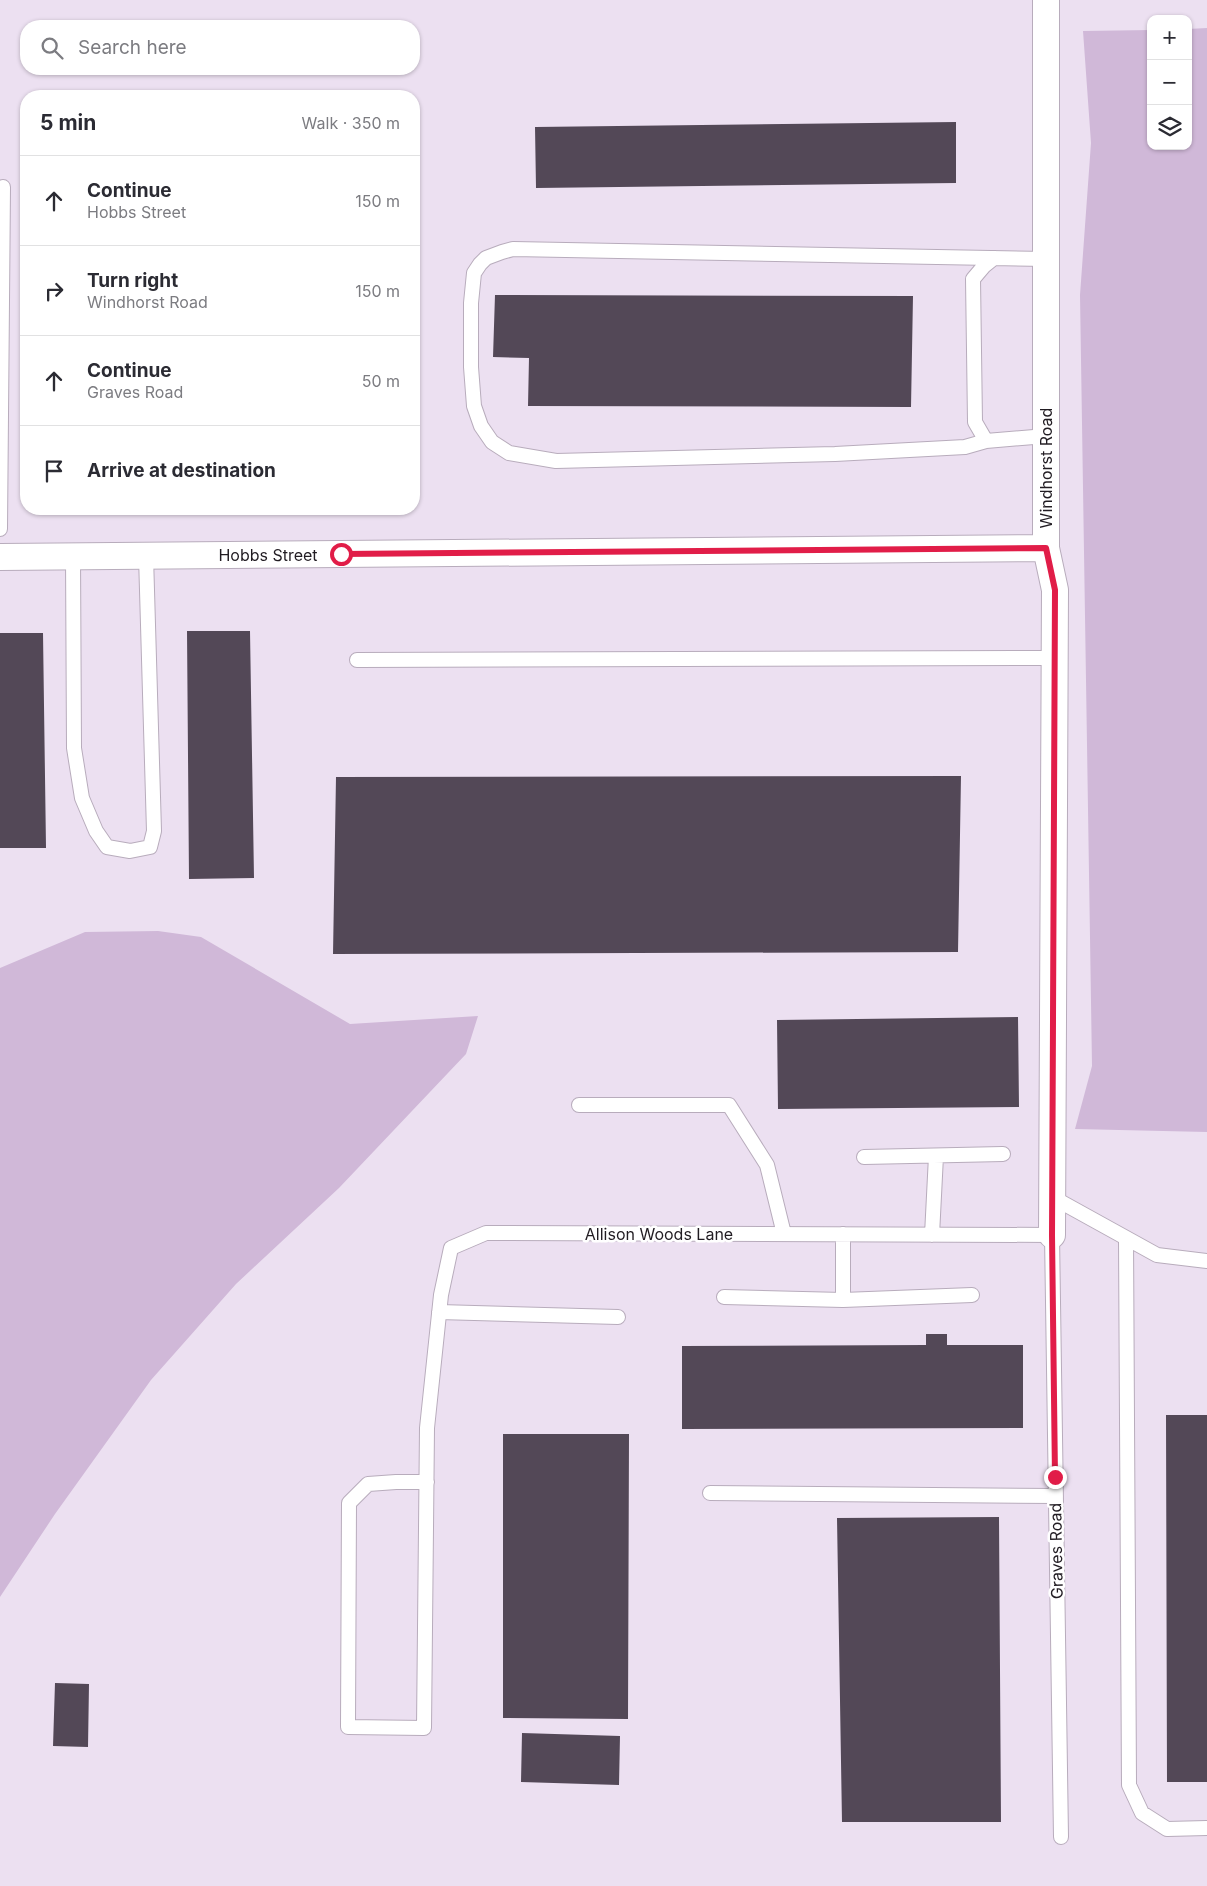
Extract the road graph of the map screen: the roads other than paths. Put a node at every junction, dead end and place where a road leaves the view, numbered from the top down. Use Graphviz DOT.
graph roads {
  1 [pos="1046,0"];
  2 [pos="3,186"];
  3 [pos="994,258"];
  4 [pos="1046,259"];
  5 [pos="1046,436"];
  6 [pos="986,442"];
  7 [pos="0,530"];
  8 [pos="1046,548"];
  9 [pos="73,556"];
  10 [pos="146,556"];
  11 [pos="0,557"];
  12 [pos="1055,658"];
  13 [pos="357,660"];
  14 [pos="579,1105"];
  15 [pos="1003,1154"];
  16 [pos="936,1156"];
  17 [pos="864,1157"];
  18 [pos="1052,1197"];
  19 [pos="784,1234"];
  20 [pos="843,1234"];
  21 [pos="932,1235"];
  22 [pos="1052,1235"];
  23 [pos="1126,1238"];
  24 [pos="1207,1262"];
  25 [pos="972,1295"];
  26 [pos="724,1297"];
  27 [pos="843,1300"];
  28 [pos="439,1312"];
  29 [pos="618,1317"];
  30 [pos="427,1482"];
  31 [pos="710,1493"];
  32 [pos="1056,1496"];
  33 [pos="1207,1828"];
  34 [pos="1061,1837"];
  1 -- 4 [label="street, Windhorst Road"];
  2 -- 7 [label="lane"];
  3 -- 4 [label="lane"];
  3 -- 6 [label="lane"];
  3 -- 6 [label="lane"];
  4 -- 5 [label="street, Windhorst Road"];
  5 -- 6 [label="lane"];
  5 -- 8 [label="street, Windhorst Road"];
  8 -- 10 [label="street, Hobbs Street"];
  8 -- 12 [label="street, Windhorst Road"];
  9 -- 10 [label="street, Hobbs Street"];
  9 -- 10 [label="lane"];
  9 -- 11 [label="street, Hobbs Street"];
  12 -- 13 [label="lane"];
  12 -- 18 [label="street, Windhorst Road"];
  14 -- 19 [label="lane"];
  15 -- 16 [label="lane"];
  16 -- 17 [label="lane"];
  16 -- 21 [label="lane"];
  18 -- 22 [label="street, Windhorst Road"];
  18 -- 23 [label="lane"];
  19 -- 20 [label="lane, Allison Woods Lane"];
  19 -- 28 [label="lane, Allison Woods Lane"];
  20 -- 21 [label="lane, Allison Woods Lane"];
  20 -- 27 [label="lane"];
  21 -- 22 [label="lane, Allison Woods Lane"];
  22 -- 32 [label="lane, Graves Road"];
  23 -- 24 [label="lane"];
  23 -- 33 [label="lane"];
  25 -- 27 [label="lane"];
  26 -- 27 [label="lane"];
  28 -- 29 [label="lane"];
  28 -- 30 [label="lane, Allison Woods Lane"];
  30 -- 30 [label="lane, Allison Woods Lane"];
  31 -- 32 [label="lane"];
  32 -- 34 [label="lane, Graves Road"];
}
